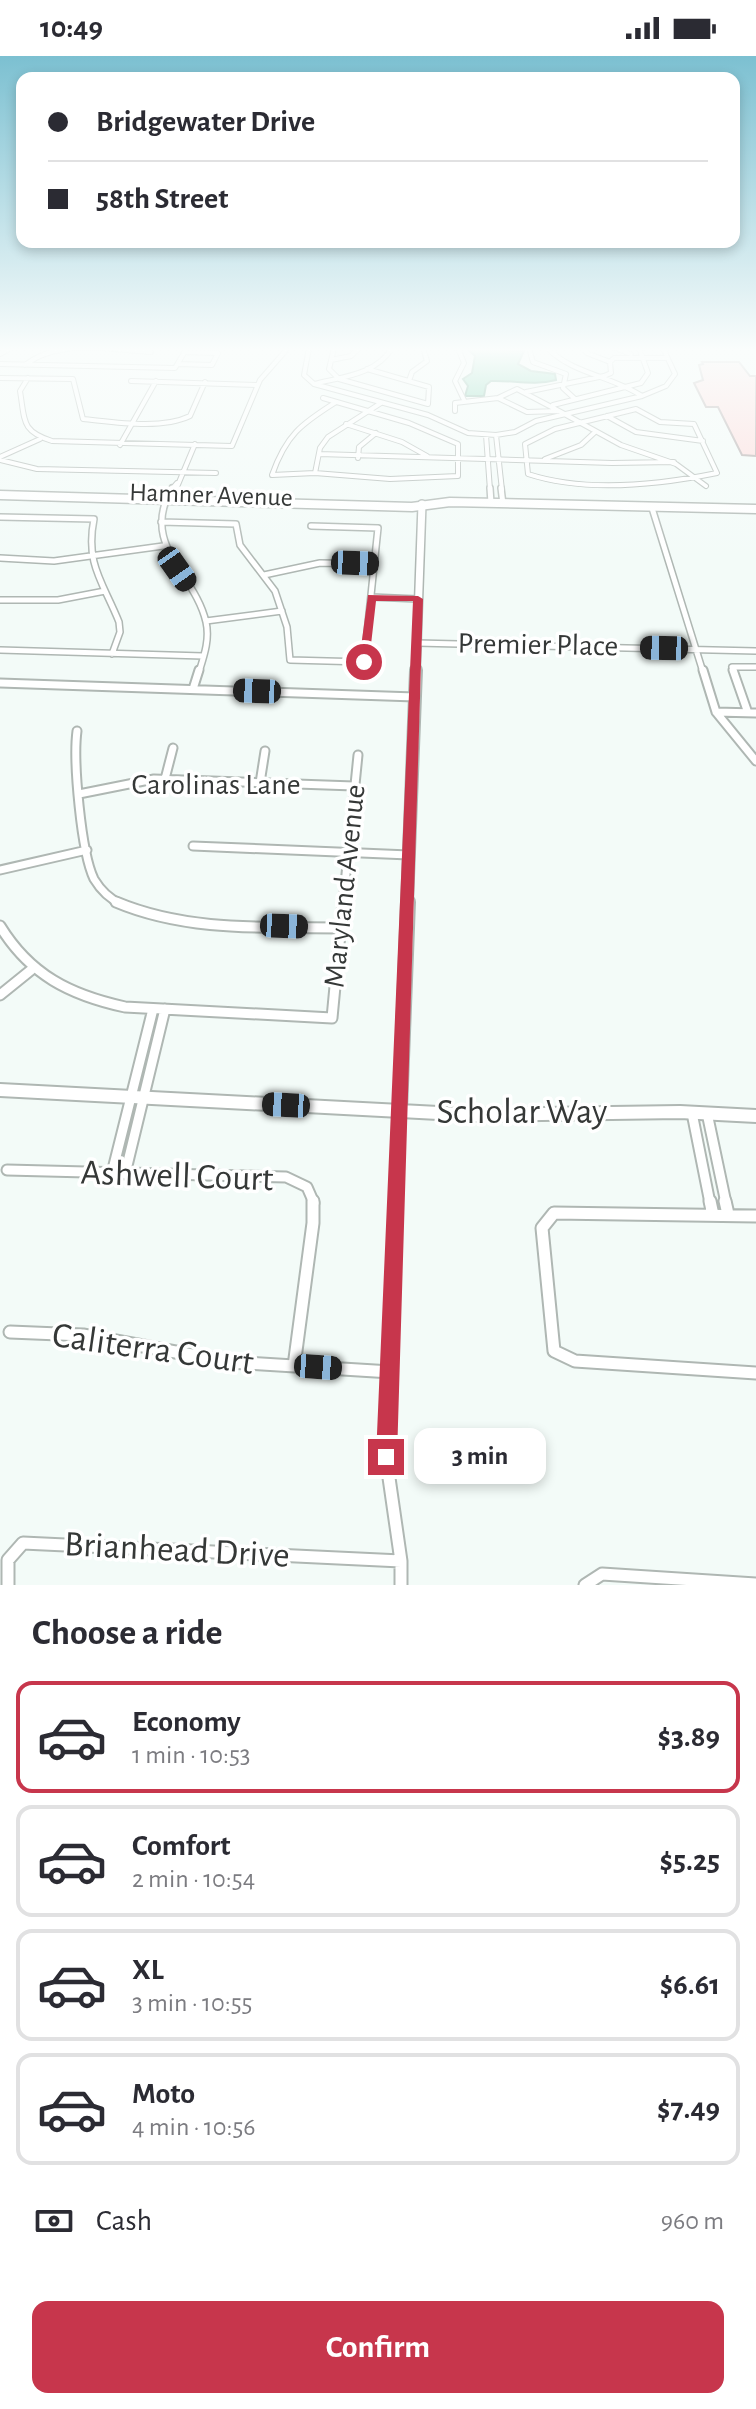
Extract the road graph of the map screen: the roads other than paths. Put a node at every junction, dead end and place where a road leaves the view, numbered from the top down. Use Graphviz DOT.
graph roads {
  1 [pos="25,419"];
  2 [pos="92,419"];
  3 [pos="187,419"];
  4 [pos="242,419"];
  5 [pos="309,419"];
  6 [pos="354,419"];
  7 [pos="396,419"];
  8 [pos="441,419"];
  9 [pos="543,419"];
  10 [pos="574,419"];
  11 [pos="594,419"];
  12 [pos="612,419"];
  13 [pos="655,419"];
  14 [pos="134,421"];
  15 [pos="580,423"];
  16 [pos="346,424"];
  17 [pos="595,432"];
  18 [pos="376,433"];
  19 [pos="486,435"];
  20 [pos="496,435"];
  21 [pos="40,439"];
  22 [pos="703,441"];
  23 [pos="195,444"];
  24 [pos="120,445"];
  25 [pos="562,453"];
  26 [pos="319,454"];
  27 [pos="427,456"];
  28 [pos="458,457"];
  29 [pos="358,458"];
  30 [pos="488,458"];
  31 [pos="498,458"];
  32 [pos="0,459"];
  33 [pos="526,459"];
  34 [pos="542,460"];
  35 [pos="674,462"];
  36 [pos="569,463"];
  37 [pos="614,465"];
  38 [pos="182,473"];
  39 [pos="216,473"];
  40 [pos="315,473"];
  41 [pos="699,478"];
  42 [pos="611,483"];
  43 [pos="706,486"];
  44 [pos="0,493"];
  45 [pos="170,497"];
  46 [pos="491,503"];
  47 [pos="422,504"];
  48 [pos="503,504"];
  49 [pos="652,508"];
  50 [pos="711,510"];
  51 [pos="756,512"];
  52 [pos="0,517"];
  53 [pos="161,522"];
  54 [pos="311,526"];
  55 [pos="163,546"];
  56 [pos="90,556"];
  57 [pos="0,558"];
  58 [pos="375,564"];
  59 [pos="264,575"];
  60 [pos="105,591"];
  61 [pos="371,597"];
  62 [pos="418,599"];
  63 [pos="0,600"];
  64 [pos="282,611"];
  65 [pos="206,621"];
  66 [pos="417,643"];
  67 [pos="695,648"];
  68 [pos="0,650"];
  69 [pos="756,651"];
  70 [pos="112,654"];
  71 [pos="203,656"];
  72 [pos="756,667"];
  73 [pos="0,683"];
  74 [pos="193,689"];
  75 [pos="415,697"];
  76 [pos="716,712"];
  77 [pos="752,713"];
  78 [pos="77,731"];
  79 [pos="742,743"];
  80 [pos="756,747"];
  81 [pos="173,748"];
  82 [pos="265,751"];
  83 [pos="358,755"];
  84 [pos="756,761"];
  85 [pos="165,779"];
  86 [pos="260,783"];
  87 [pos="354,786"];
  88 [pos="79,794"];
  89 [pos="193,846"];
  90 [pos="87,850"];
  91 [pos="348,853"];
  92 [pos="409,855"];
  93 [pos="0,870"];
  94 [pos="0,926"];
  95 [pos="341,928"];
  96 [pos="31,970"];
  97 [pos="0,995"];
  98 [pos="153,1009"];
  99 [pos="165,1009"];
  100 [pos="0,1090"];
  101 [pos="136,1097"];
  102 [pos="400,1111"];
  103 [pos="692,1113"];
  104 [pos="707,1113"];
  105 [pos="756,1116"];
  106 [pos="7,1170"];
  107 [pos="112,1173"];
  108 [pos="125,1174"];
  109 [pos="728,1214"];
  110 [pos="713,1215"];
  111 [pos="756,1216"];
  112 [pos="10,1332"];
  113 [pos="294,1366"];
  114 [pos="391,1372"];
  115 [pos="756,1373"];
  116 [pos="401,1561"];
  117 [pos="756,1584"];
  118 [pos="8,1585"];
  119 [pos="401,1585"];
  120 [pos="585,1585"];
  1 -- 21 [label="street"];
  2 -- 14 [label="street"];
  3 -- 14 [label="street"];
  4 -- 23 [label="street"];
  5 -- 40 [label="street"];
  6 -- 16 [label="street"];
  7 -- 28 [label="street"];
  8 -- 19 [label="street"];
  9 -- 20 [label="street"];
  10 -- 15 [label="street"];
  11 -- 15 [label="street"];
  12 -- 22 [label="street"];
  13 -- 22 [label="street"];
  14 -- 24 [label="street"];
  15 -- 17 [label="street"];
  15 -- 33 [label="street"];
  16 -- 18 [label="street"];
  16 -- 26 [label="street"];
  17 -- 25 [label="street"];
  17 -- 35 [label="street"];
  18 -- 27 [label="street"];
  18 -- 29 [label="street"];
  19 -- 20 [label="street"];
  19 -- 30 [label="street"];
  20 -- 31 [label="street"];
  21 -- 24 [label="street"];
  21 -- 32 [label="street"];
  22 -- 41 [label="street"];
  23 -- 24 [label="street"];
  23 -- 38 [label="street"];
  25 -- 34 [label="street"];
  25 -- 36 [label="street"];
  26 -- 29 [label="street"];
  26 -- 40 [label="street"];
  27 -- 28 [label="street"];
  27 -- 29 [label="street"];
  28 -- 30 [label="street"];
  28 -- 40 [label="street"];
  30 -- 31 [label="street"];
  30 -- 46 [label="street"];
  31 -- 33 [label="street"];
  31 -- 48 [label="street"];
  32 -- 38 [label="street"];
  33 -- 34 [label="street"];
  33 -- 42 [label="street"];
  34 -- 36 [label="street"];
  35 -- 37 [label="street"];
  35 -- 41 [label="street"];
  36 -- 37 [label="street"];
  37 -- 42 [label="street"];
  38 -- 39 [label="street"];
  38 -- 45 [label="street"];
  41 -- 42 [label="street"];
  41 -- 43 [label="street"];
  44 -- 45 [label="main road, Hamner Avenue"];
  45 -- 47 [label="main road, Hamner Avenue"];
  45 -- 53 [label="street"];
  46 -- 47 [label="main road, Hamner Avenue"];
  46 -- 48 [label="main road, Hamner Avenue"];
  47 -- 62 [label="street"];
  48 -- 49 [label="main road, Hamner Avenue"];
  49 -- 50 [label="main road, Hamner Avenue"];
  49 -- 67 [label="street"];
  50 -- 51 [label="main road, Hamner Avenue"];
  50 -- 51 [label="main road, Hamner Avenue"];
  52 -- 56 [label="street"];
  53 -- 55 [label="street"];
  53 -- 59 [label="street"];
  54 -- 58 [label="street"];
  55 -- 56 [label="street"];
  55 -- 65 [label="street"];
  56 -- 57 [label="street"];
  56 -- 60 [label="street"];
  58 -- 59 [label="street"];
  58 -- 61 [label="street"];
  59 -- 64 [label="street"];
  60 -- 63 [label="street"];
  60 -- 70 [label="street"];
  61 -- 62 [label="street"];
  61 -- 64 [label="street"];
  62 -- 66 [label="street"];
  64 -- 65 [label="street"];
  65 -- 71 [label="street"];
  66 -- 67 [label="street, Premier Place"];
  66 -- 75 [label="street"];
  67 -- 69 [label="street, Premier Place"];
  67 -- 76 [label="street"];
  68 -- 70 [label="street"];
  70 -- 71 [label="street"];
  71 -- 74 [label="street"];
  72 -- 77 [label="street"];
  73 -- 74 [label="street"];
  74 -- 75 [label="street"];
  75 -- 92 [label="street"];
  76 -- 77 [label="street"];
  76 -- 79 [label="street"];
  78 -- 88 [label="street"];
  79 -- 80 [label="street"];
  79 -- 84 [label="street"];
  81 -- 85 [label="street"];
  82 -- 86 [label="street"];
  83 -- 87 [label="street, Maryland Avenue"];
  85 -- 86 [label="street, Carolinas Lane"];
  85 -- 88 [label="street, Carolinas Lane"];
  86 -- 87 [label="street, Carolinas Lane"];
  87 -- 91 [label="street, Maryland Avenue"];
  88 -- 90 [label="street"];
  89 -- 91 [label="street"];
  90 -- 93 [label="street"];
  90 -- 95 [label="street"];
  91 -- 92 [label="street"];
  91 -- 95 [label="street, Maryland Avenue"];
  92 -- 102 [label="street"];
  94 -- 96 [label="street"];
  95 -- 99 [label="street, Maryland Avenue"];
  96 -- 97 [label="street"];
  96 -- 98 [label="street"];
  98 -- 99 [label="street"];
  98 -- 101 [label="street"];
  99 -- 101 [label="street"];
  100 -- 101 [label="street, Scholar Way"];
  101 -- 102 [label="street, Scholar Way"];
  101 -- 107 [label="street"];
  101 -- 108 [label="street"];
  102 -- 103 [label="street, Scholar Way"];
  102 -- 114 [label="street"];
  103 -- 104 [label="street, Scholar Way"];
  103 -- 110 [label="street"];
  104 -- 105 [label="street, Scholar Way"];
  104 -- 109 [label="street"];
  106 -- 107 [label="street, Ashwell Court"];
  107 -- 108 [label="street, Ashwell Court"];
  108 -- 113 [label="street, Ashwell Court"];
  109 -- 110 [label="street"];
  109 -- 111 [label="street"];
  110 -- 115 [label="street"];
  112 -- 113 [label="street, Caliterra Court"];
  113 -- 114 [label="street, Caliterra Court"];
  114 -- 116 [label="street"];
  116 -- 118 [label="street, Brianhead Drive"];
  116 -- 119 [label="street"];
  117 -- 120 [label="street"];
}
